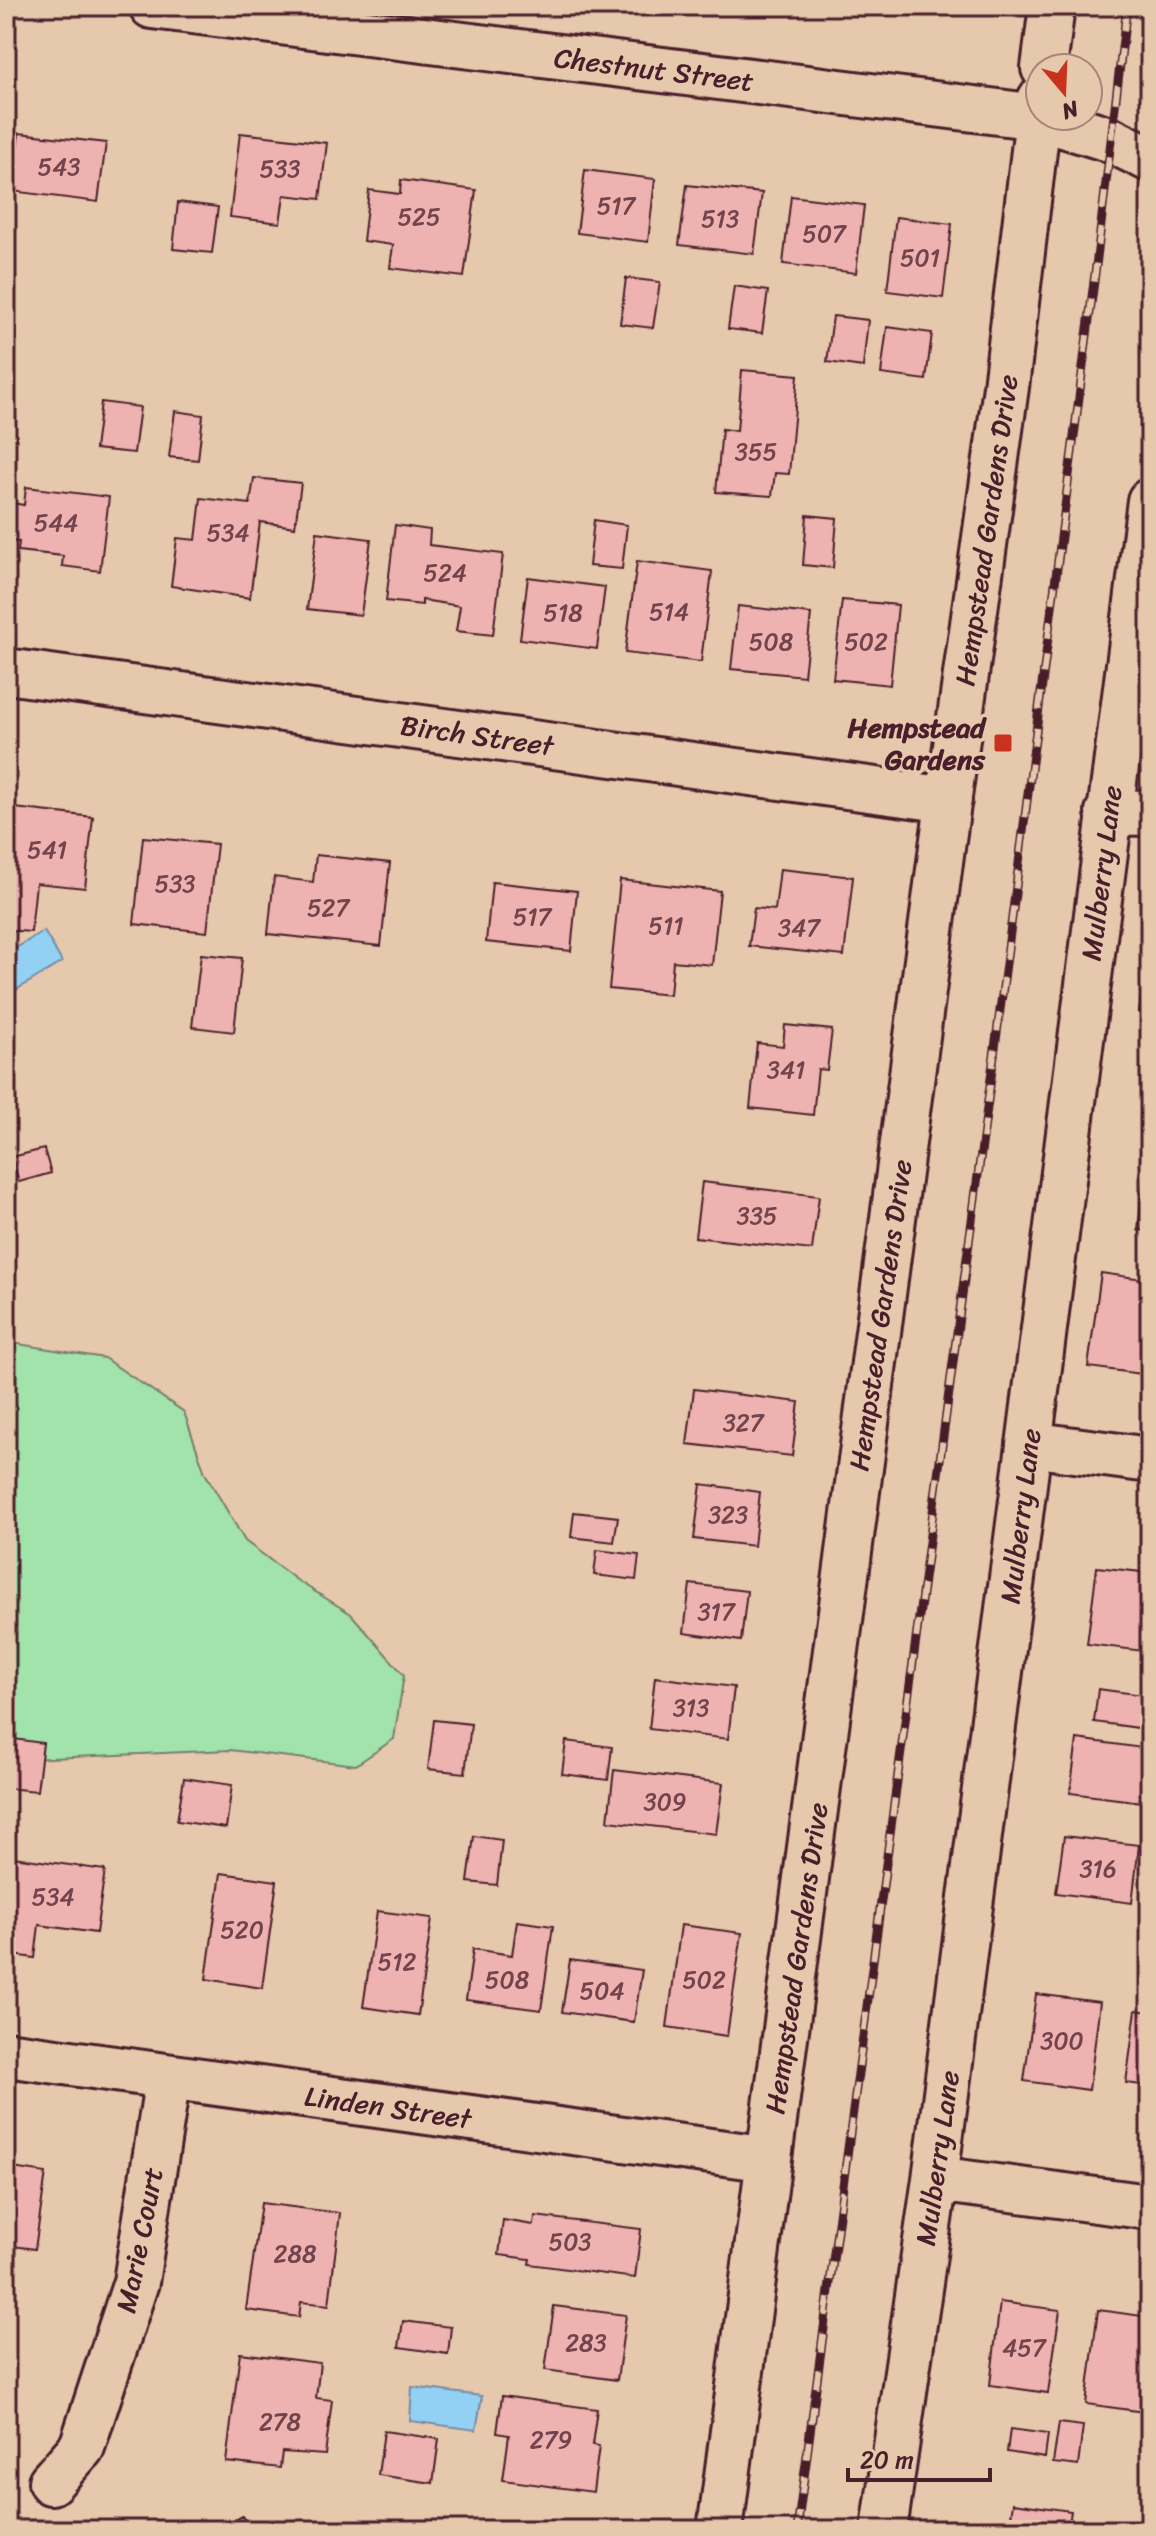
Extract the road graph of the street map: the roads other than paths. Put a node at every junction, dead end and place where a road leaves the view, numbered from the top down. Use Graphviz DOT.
graph roads {
  1 [pos="152,6"];
  2 [pos="1052,6"];
  3 [pos="1046,52"];
  4 [pos="1024,107"];
  5 [pos="1036,132"];
  6 [pos="1093,132"];
  7 [pos="1150,159"];
  8 [pos="1150,501"];
  9 [pos="6,671"];
  10 [pos="949,800"];
  11 [pos="1129,813"];
  12 [pos="1029,1444"];
  13 [pos="1150,1460"];
  14 [pos="6,2054"];
  15 [pos="168,2077"];
  16 [pos="769,2159"];
  17 [pos="935,2179"];
  18 [pos="1150,2207"];
  19 [pos="51,2482"];
  20 [pos="720,2530"];
  21 [pos="884,2530"];
  1 -- 4 [label="street, Chestnut Street"];
  2 -- 3 [label="street"];
  5 -- 10 [label="street, Hempstead Gardens Drive"];
  6 -- 7 [label="street, Chestnut Street"];
  8 -- 11 [label="street, Mulberry Lane"];
  9 -- 10 [label="street, Birch Street"];
  10 -- 16 [label="street, Hempstead Gardens Drive"];
  11 -- 12 [label="street, Mulberry Lane"];
  12 -- 13 [label="street"];
  12 -- 17 [label="street, Mulberry Lane"];
  14 -- 15 [label="street, Linden Street"];
  15 -- 16 [label="street, Linden Street"];
  15 -- 19 [label="street, Marie Court"];
  16 -- 20 [label="street, Hempstead Gardens Drive"];
  17 -- 18 [label="street"];
  17 -- 21 [label="street, Mulberry Lane"];
}
